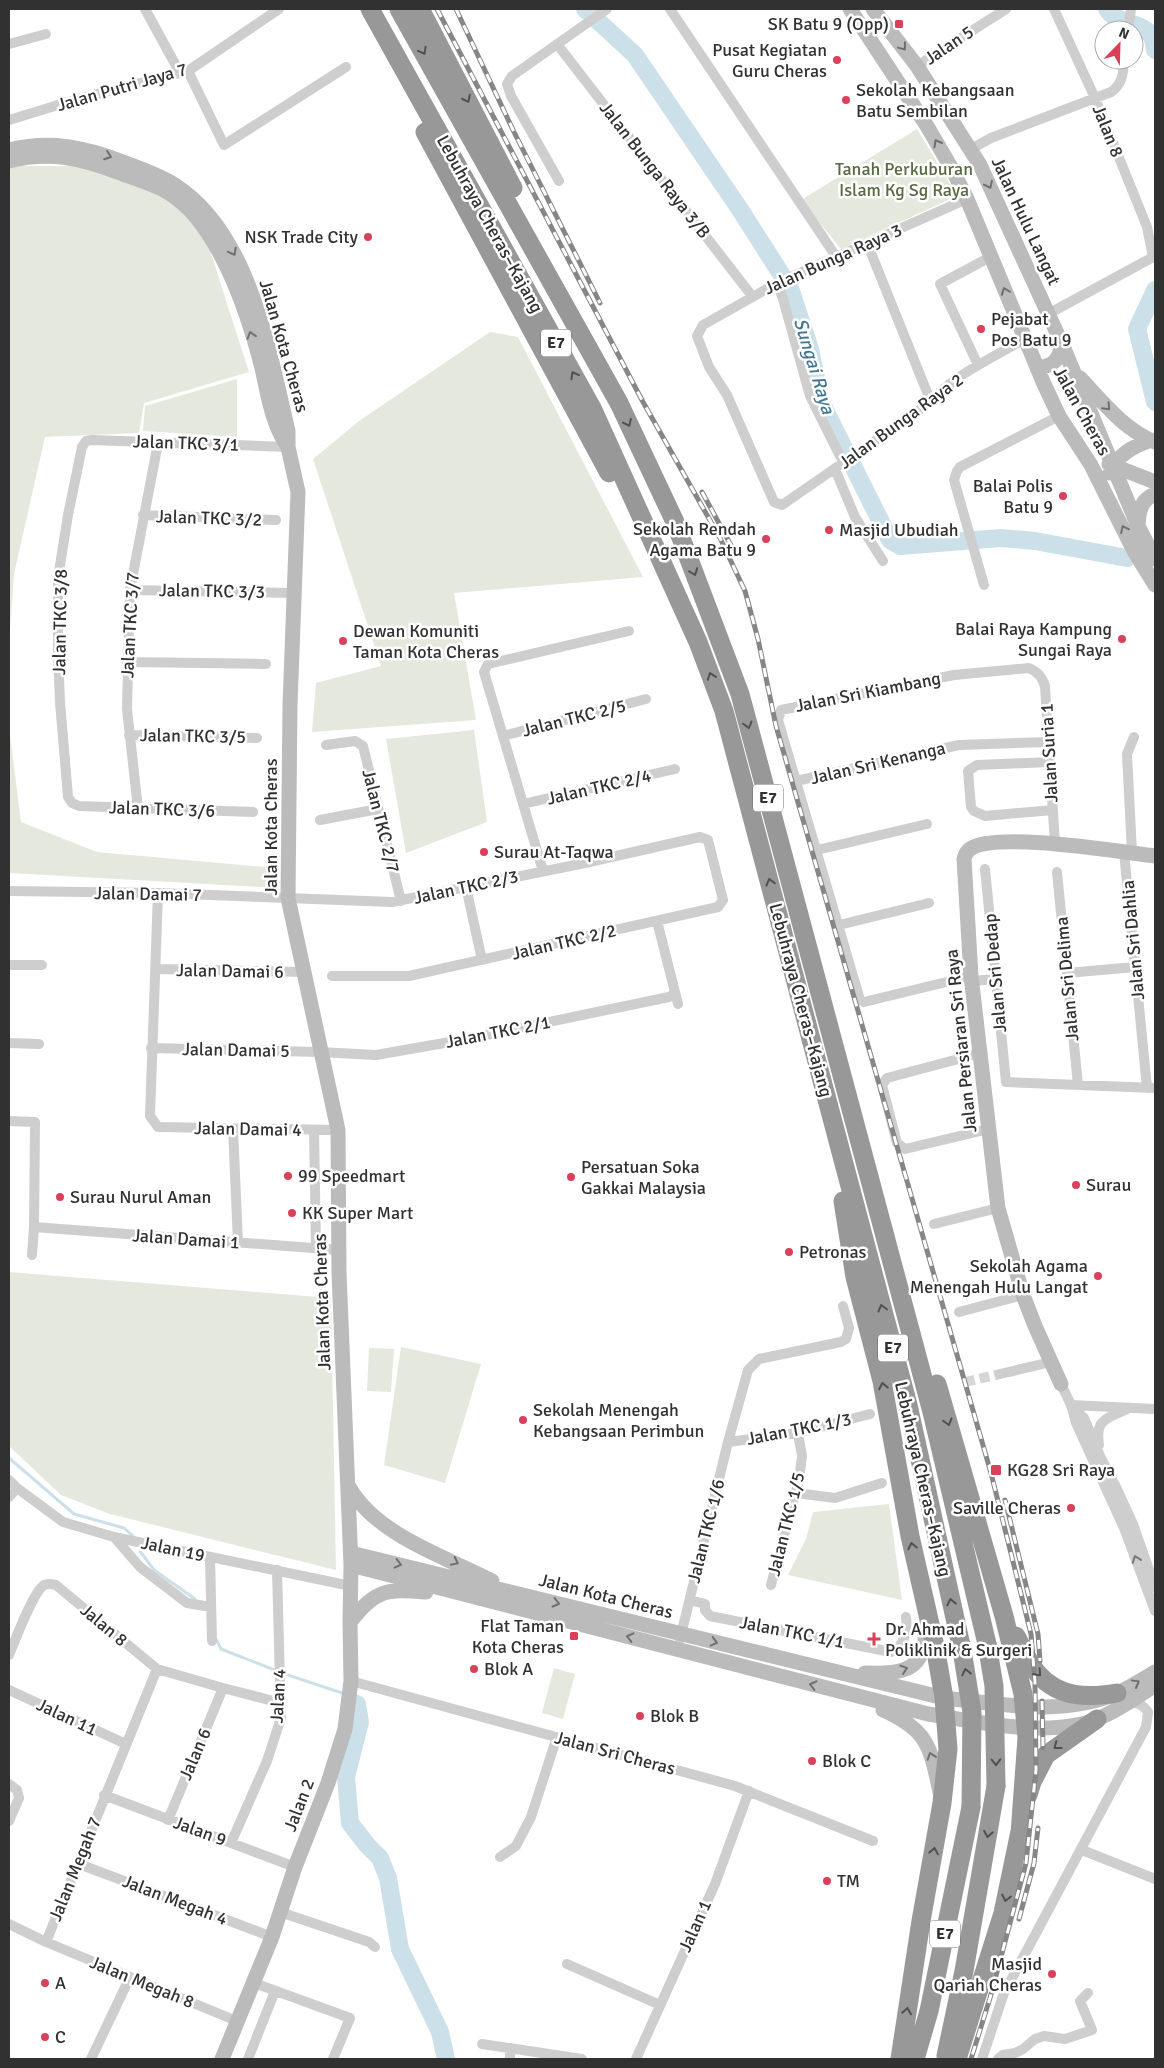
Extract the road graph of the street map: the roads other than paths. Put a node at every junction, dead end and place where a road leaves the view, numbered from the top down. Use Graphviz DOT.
graph roads {
  1 [pos="144,9"];
  2 [pos="279,9"];
  3 [pos="370,9"];
  4 [pos="399,9"];
  5 [pos="420,9"];
  6 [pos="606,9"];
  7 [pos="670,9"];
  8 [pos="850,9"];
  9 [pos="873,9"];
  10 [pos="1006,9"];
  11 [pos="1054,9"];
  12 [pos="46,34"];
  13 [pos="9,44"];
  14 [pos="557,44"];
  15 [pos="917,66"];
  16 [pos="346,67"];
  17 [pos="1123,70"];
  18 [pos="184,72"];
  19 [pos="1095,98"];
  20 [pos="9,120"];
  21 [pos="971,149"];
  22 [pos="9,150"];
  23 [pos="9,161"];
  24 [pos="559,181"];
  25 [pos="967,199"];
  26 [pos="867,243"];
  27 [pos="992,256"];
  28 [pos="1154,256"];
  29 [pos="837,258"];
  30 [pos="777,283"];
  31 [pos="752,296"];
  32 [pos="1048,314"];
  33 [pos="1025,339"];
  34 [pos="1062,344"];
  35 [pos="978,366"];
  36 [pos="1037,368"];
  37 [pos="1074,372"];
  38 [pos="931,402"];
  39 [pos="619,403"];
  40 [pos="1059,416"];
  41 [pos="1153,441"];
  42 [pos="86,442"];
  43 [pos="158,443"];
  44 [pos="288,447"];
  45 [pos="842,463"];
  46 [pos="1112,466"];
  47 [pos="1150,480"];
  48 [pos="1102,487"];
  49 [pos="1152,495"];
  50 [pos="779,505"];
  51 [pos="143,515"];
  52 [pos="276,520"];
  53 [pos="1138,526"];
  54 [pos="1155,559"];
  55 [pos="882,561"];
  56 [pos="984,585"];
  57 [pos="1155,585"];
  58 [pos="130,590"];
  59 [pos="294,593"];
  60 [pos="629,631"];
  61 [pos="127,662"];
  62 [pos="266,664"];
  63 [pos="1029,668"];
  64 [pos="646,699"];
  65 [pos="129,735"];
  66 [pos="503,736"];
  67 [pos="1134,737"];
  68 [pos="257,738"];
  69 [pos="1049,742"];
  70 [pos="326,745"];
  71 [pos="1050,762"];
  72 [pos="675,769"];
  73 [pos="796,781"];
  74 [pos="72,803"];
  75 [pos="523,804"];
  76 [pos="138,809"];
  77 [pos="378,809"];
  78 [pos="1053,810"];
  79 [pos="253,812"];
  80 [pos="320,820"];
  81 [pos="927,824"];
  82 [pos="700,837"];
  83 [pos="1055,844"];
  84 [pos="817,850"];
  85 [pos="1128,853"];
  86 [pos="1155,856"];
  87 [pos="985,869"];
  88 [pos="542,872"];
  89 [pos="1057,872"];
  90 [pos="466,887"];
  91 [pos="9,891"];
  92 [pos="158,893"];
  93 [pos="288,898"];
  94 [pos="401,901"];
  95 [pos="929,903"];
  96 [pos="657,921"];
  97 [pos="839,925"];
  98 [pos="482,960"];
  99 [pos="9,965"];
  100 [pos="42,965"];
  101 [pos="1135,966"];
  102 [pos="156,970"];
  103 [pos="304,972"];
  104 [pos="1067,973"];
  105 [pos="332,976"];
  106 [pos="972,979"];
  107 [pos="995,979"];
  108 [pos="9,1043"];
  109 [pos="39,1044"];
  110 [pos="151,1048"];
  111 [pos="814,1048"];
  112 [pos="320,1052"];
  113 [pos="981,1052"];
  114 [pos="1078,1085"];
  115 [pos="1151,1088"];
  116 [pos="9,1121"];
  117 [pos="233,1128"];
  118 [pos="314,1130"];
  119 [pos="338,1130"];
  120 [pos="989,1130"];
  121 [pos="998,1208"];
  122 [pos="934,1224"];
  123 [pos="34,1227"];
  124 [pos="885,1234"];
  125 [pos="238,1242"];
  126 [pos="316,1249"];
  127 [pos="339,1250"];
  128 [pos="32,1255"];
  129 [pos="1023,1295"];
  130 [pos="843,1306"];
  131 [pos="959,1312"];
  132 [pos="1051,1362"];
  133 [pos="1000,1374"];
  134 [pos="1061,1384"];
  135 [pos="1071,1405"];
  136 [pos="1130,1408"];
  137 [pos="1155,1410"];
  138 [pos="870,1414"];
  139 [pos="798,1433"];
  140 [pos="728,1442"];
  141 [pos="1100,1456"];
  142 [pos="9,1480"];
  143 [pos="348,1483"];
  144 [pos="882,1483"];
  145 [pos="17,1488"];
  146 [pos="796,1494"];
  147 [pos="9,1497"];
  148 [pos="114,1537"];
  149 [pos="210,1556"];
  150 [pos="351,1559"];
  151 [pos="277,1570"];
  152 [pos="771,1585"];
  153 [pos="351,1586"];
  154 [pos="1155,1587"];
  155 [pos="512,1592"];
  156 [pos="469,1596"];
  157 [pos="690,1600"];
  158 [pos="211,1607"];
  159 [pos="1154,1608"];
  160 [pos="926,1611"];
  161 [pos="906,1616"];
  162 [pos="1004,1616"];
  163 [pos="350,1622"];
  164 [pos="682,1634"];
  165 [pos="212,1641"];
  166 [pos="678,1650"];
  167 [pos="9,1655"];
  168 [pos="157,1669"];
  169 [pos="1155,1672"];
  170 [pos="838,1673"];
  171 [pos="352,1681"];
  172 [pos="1155,1685"];
  173 [pos="223,1688"];
  174 [pos="9,1690"];
  175 [pos="835,1690"];
  176 [pos="944,1698"];
  177 [pos="1121,1699"];
  178 [pos="281,1703"];
  179 [pos="1024,1707"];
  180 [pos="1155,1715"];
  181 [pos="937,1716"];
  182 [pos="1097,1719"];
  183 [pos="1146,1727"];
  184 [pos="1026,1728"];
  185 [pos="556,1737"];
  186 [pos="126,1744"];
  187 [pos="9,1784"];
  188 [pos="749,1791"];
  189 [pos="104,1795"];
  190 [pos="942,1803"];
  191 [pos="168,1820"];
  192 [pos="9,1821"];
  193 [pos="1020,1834"];
  194 [pos="873,1841"];
  195 [pos="231,1843"];
  196 [pos="1082,1850"];
  197 [pos="500,1857"];
  198 [pos="79,1864"];
  199 [pos="295,1868"];
  200 [pos="1155,1879"];
  201 [pos="280,1912"];
  202 [pos="9,1924"];
  203 [pos="272,1937"];
  204 [pos="46,1942"];
  205 [pos="375,1947"];
  206 [pos="567,1964"];
  207 [pos="130,1977"];
  208 [pos="254,1983"];
  209 [pos="275,1991"];
  210 [pos="1088,1992"];
  211 [pos="660,2005"];
  212 [pos="239,2022"];
  213 [pos="482,2044"];
  214 [pos="510,2054"];
  215 [pos="90,2059"];
  216 [pos="222,2059"];
  217 [pos="248,2059"];
  218 [pos="333,2059"];
  219 [pos="582,2059"];
  220 [pos="636,2059"];
  221 [pos="900,2059"];
  222 [pos="915,2059"];
  223 [pos="945,2059"];
  224 [pos="957,2059"];
  225 [pos="982,2059"];
  226 [pos="998,2059"];
  1 -- 18 [label="street"];
  2 -- 18 [label="street, Jalan Putri Jaya 7"];
  111 -- 3 [label="highway, Lebuhraya Cheras–Kajang / E7, one-way"];
  4 -- 39 [label="highway, Lebuhraya Cheras–Kajang / E7, one-way"];
  5 -- 39 [label="highway, one-way"];
  6 -- 14 [label="street"];
  7 -- 29 [label="street"];
  25 -- 8 [label="main road, Jalan Cheras, one-way"];
  9 -- 15 [label="main road, Jalan Hulu Langat, one-way"];
  10 -- 15 [label="street, Jalan 5"];
  11 -- 19 [label="street, Jalan 8"];
  12 -- 13 [label="street"];
  14 -- 24 [label="street"];
  14 -- 31 [label="street, Jalan Bunga Raya 3/B"];
  15 -- 21 [label="main road, Jalan Hulu Langat"];
  16 -- 18 [label="street"];
  17 -- 19 [label="street"];
  18 -- 20 [label="street, Jalan Putri Jaya 7"];
  19 -- 21 [label="street"];
  19 -- 28 [label="street, Jalan 8"];
  21 -- 32 [label="main road, Jalan Hulu Langat, one-way"];
  22 -- 44 [label="main road, Jalan Kota Cheras, one-way"];
  44 -- 23 [label="main road, Jalan Kota Cheras, one-way"];
  25 -- 26 [label="street, Jalan Bunga Raya 3"];
  25 -- 27 [label="main road, Jalan Cheras"];
  26 -- 29 [label="street, Jalan Bunga Raya 3"];
  26 -- 38 [label="street"];
  33 -- 27 [label="main road, Jalan Cheras, one-way"];
  27 -- 35 [label="street"];
  28 -- 32 [label="street"];
  29 -- 30 [label="street, Jalan Bunga Raya 3"];
  30 -- 31 [label="street, Jalan Bunga Raya 3"];
  30 -- 45 [label="street"];
  31 -- 50 [label="street, Jalan Bunga Raya 3"];
  32 -- 34 [label="main road, Jalan Hulu Langat"];
  33 -- 35 [label="street, Jalan Bunga Raya 2"];
  33 -- 36 [label="main road, Jalan Cheras"];
  34 -- 36 [label="main road"];
  34 -- 37 [label="main road, Jalan Hulu Langat"];
  35 -- 38 [label="street, Jalan Bunga Raya 2"];
  36 -- 40 [label="main road, Jalan Cheras"];
  37 -- 41 [label="main road, Jalan Hulu Langat, one-way"];
  37 -- 46 [label="main road"];
  38 -- 45 [label="street, Jalan Bunga Raya 2"];
  39 -- 124 [label="highway, Lebuhraya Cheras–Kajang / E7, one-way"];
  40 -- 46 [label="main road"];
  40 -- 48 [label="main road, Jalan Cheras"];
  40 -- 56 [label="street"];
  41 -- 46 [label="main road, Jalan Hulu Langat"];
  42 -- 43 [label="street, Jalan TKC 3/1"];
  42 -- 74 [label="street, Jalan TKC 3/8"];
  43 -- 44 [label="street, Jalan TKC 3/1"];
  43 -- 51 [label="street, Jalan TKC 3/7"];
  44 -- 59 [label="main road, Jalan Kota Cheras"];
  45 -- 50 [label="street, Jalan Bunga Raya 2"];
  45 -- 55 [label="street"];
  46 -- 47 [label="main road"];
  46 -- 48 [label="main road, Jalan Hulu Langat"];
  46 -- 53 [label="main road"];
  57 -- 48 [label="main road, one-way"];
  49 -- 53 [label="main road"];
  51 -- 52 [label="street, Jalan TKC 3/2"];
  51 -- 58 [label="street, Jalan TKC 3/7"];
  53 -- 54 [label="main road"];
  58 -- 59 [label="street, Jalan TKC 3/3"];
  58 -- 61 [label="street, Jalan TKC 3/7"];
  59 -- 93 [label="main road, Jalan Kota Cheras"];
  60 -- 66 [label="street"];
  61 -- 62 [label="street"];
  61 -- 65 [label="street, Jalan TKC 3/7"];
  63 -- 69 [label="street, Jalan Suria 1"];
  63 -- 73 [label="street, Jalan Sri Kiambang"];
  64 -- 66 [label="street, Jalan TKC 2/5"];
  65 -- 68 [label="street, Jalan TKC 3/5"];
  65 -- 76 [label="street, Jalan TKC 3/7"];
  66 -- 75 [label="street"];
  67 -- 85 [label="street, Jalan Sri Dahlia"];
  69 -- 71 [label="street, Jalan Suria 1"];
  69 -- 73 [label="street, Jalan Sri Kenanga"];
  70 -- 77 [label="street, Jalan TKC 2/7"];
  71 -- 78 [label="street, Jalan Suria 1"];
  71 -- 78 [label="street"];
  72 -- 75 [label="street, Jalan TKC 2/4"];
  73 -- 84 [label="street"];
  74 -- 76 [label="street, Jalan TKC 3/6"];
  75 -- 88 [label="street"];
  76 -- 79 [label="street, Jalan TKC 3/6"];
  77 -- 80 [label="street"];
  77 -- 94 [label="street, Jalan TKC 2/7"];
  78 -- 83 [label="street, Jalan Suria 1"];
  81 -- 84 [label="street"];
  82 -- 88 [label="street, Jalan TKC 2/3"];
  82 -- 96 [label="street, Jalan TKC 2/2"];
  83 -- 85 [label="main road, Jalan Persiaran Sri Raya"];
  83 -- 106 [label="main road, Jalan Persiaran Sri Raya"];
  84 -- 97 [label="street"];
  85 -- 86 [label="main road, Jalan Persiaran Sri Raya"];
  85 -- 101 [label="street, Jalan Sri Dahlia"];
  87 -- 107 [label="street, Jalan Sri Dedap"];
  88 -- 90 [label="street, Jalan TKC 2/3"];
  89 -- 104 [label="street, Jalan Sri Delima"];
  90 -- 94 [label="street, Jalan TKC 2/3"];
  90 -- 98 [label="street"];
  91 -- 92 [label="street, Jalan Damai 7"];
  92 -- 93 [label="street, Jalan Damai 7"];
  92 -- 102 [label="street"];
  93 -- 94 [label="street, Jalan TKC 2/3"];
  93 -- 103 [label="main road, Jalan Kota Cheras"];
  95 -- 97 [label="street"];
  96 -- 98 [label="street, Jalan TKC 2/2"];
  96 -- 112 [label="street, Jalan TKC 2/1"];
  97 -- 106 [label="street"];
  98 -- 105 [label="street, Jalan TKC 2/2"];
  99 -- 100 [label="street"];
  101 -- 104 [label="street"];
  101 -- 115 [label="street, Jalan Sri Dahlia"];
  102 -- 103 [label="street, Jalan Damai 6"];
  102 -- 110 [label="street"];
  103 -- 112 [label="main road, Jalan Kota Cheras"];
  104 -- 114 [label="street, Jalan Sri Delima"];
  106 -- 107 [label="street"];
  106 -- 113 [label="main road, Jalan Persiaran Sri Raya"];
  107 -- 114 [label="street, Jalan Sri Dedap"];
  108 -- 109 [label="street"];
  110 -- 112 [label="street, Jalan Damai 5"];
  110 -- 117 [label="street, Jalan Damai 4"];
  160 -- 111 [label="highway, one-way"];
  222 -- 111 [label="highway, Lebuhraya Cheras–Kajang / E7, one-way, bridge"];
  112 -- 119 [label="main road, Jalan Kota Cheras"];
  113 -- 120 [label="main road, Jalan Persiaran Sri Raya"];
  113 -- 120 [label="street"];
  114 -- 115 [label="street"];
  116 -- 123 [label="street"];
  117 -- 118 [label="street, Jalan Damai 4"];
  117 -- 125 [label="street"];
  118 -- 119 [label="street, Jalan Damai 4"];
  118 -- 126 [label="street"];
  119 -- 127 [label="main road, Jalan Kota Cheras"];
  120 -- 121 [label="main road, Jalan Persiaran Sri Raya"];
  121 -- 122 [label="street"];
  121 -- 129 [label="main road, Jalan Persiaran Sri Raya"];
  123 -- 125 [label="street, Jalan Damai 1"];
  123 -- 128 [label="street"];
  124 -- 162 [label="highway, one-way"];
  124 -- 223 [label="highway, Lebuhraya Cheras–Kajang / E7, one-way, bridge"];
  125 -- 126 [label="street, Jalan Damai 1"];
  126 -- 127 [label="street, Jalan Damai 1"];
  127 -- 143 [label="main road, Jalan Kota Cheras"];
  129 -- 131 [label="street"];
  129 -- 132 [label="main road, Jalan Persiaran Sri Raya"];
  130 -- 140 [label="street, Jalan TKC 1/6"];
  132 -- 133 [label="street"];
  132 -- 134 [label="main road, Jalan Persiaran Sri Raya"];
  134 -- 135 [label="street, Jalan Persiaran Sri Raya"];
  135 -- 136 [label="street"];
  135 -- 141 [label="street"];
  159 -- 135 [label="street, one-way"];
  136 -- 137 [label="street"];
  136 -- 141 [label="street"];
  138 -- 139 [label="street, Jalan TKC 1/3"];
  139 -- 140 [label="street, Jalan TKC 1/3"];
  139 -- 146 [label="street, Jalan TKC 1/5"];
  140 -- 157 [label="street, Jalan TKC 1/6"];
  141 -- 154 [label="street"];
  142 -- 145 [label="street, Jalan 19"];
  143 -- 150 [label="main road, Jalan Kota Cheras"];
  143 -- 155 [label="main road, one-way"];
  144 -- 146 [label="street"];
  145 -- 147 [label="street"];
  145 -- 148 [label="street, Jalan 19"];
  146 -- 152 [label="street, Jalan TKC 1/5"];
  148 -- 149 [label="street, Jalan 19"];
  148 -- 158 [label="street"];
  149 -- 151 [label="street, Jalan 19"];
  149 -- 158 [label="street"];
  150 -- 153 [label="main road, Jalan 2"];
  150 -- 155 [label="main road, Jalan Kota Cheras, one-way"];
  150 -- 156 [label="main road, Jalan Kota Cheras"];
  151 -- 153 [label="street, Jalan 19"];
  151 -- 178 [label="street, Jalan 4"];
  153 -- 163 [label="main road, Jalan 2"];
  155 -- 164 [label="main road, Jalan Kota Cheras, one-way"];
  156 -- 163 [label="main road"];
  166 -- 156 [label="main road, Jalan Kota Cheras, one-way"];
  157 -- 161 [label="street, Jalan TKC 1/1"];
  157 -- 164 [label="street, Jalan TKC 1/6"];
  158 -- 165 [label="street"];
  170 -- 160 [label="main road, one-way"];
  160 -- 176 [label="highway"];
  162 -- 177 [label="highway, one-way"];
  162 -- 179 [label="highway"];
  163 -- 171 [label="main road, Jalan 2"];
  164 -- 166 [label="street, Jalan TKC 1/6"];
  164 -- 170 [label="main road, Jalan Kota Cheras, one-way"];
  175 -- 166 [label="main road, Jalan Kota Cheras, one-way"];
  167 -- 168 [label="street, Jalan 8"];
  168 -- 173 [label="street, Jalan 8"];
  168 -- 186 [label="street"];
  177 -- 169 [label="main road, one-way"];
  170 -- 176 [label="main road, Jalan Kota Cheras"];
  171 -- 185 [label="street, Jalan Sri Cheras"];
  171 -- 199 [label="main road, Jalan 2"];
  172 -- 177 [label="main road"];
  173 -- 178 [label="street, Jalan 8"];
  173 -- 191 [label="street, Jalan 6"];
  174 -- 186 [label="street, Jalan 11"];
  175 -- 181 [label="main road, Jalan Kota Cheras"];
  190 -- 175 [label="main road, one-way"];
  176 -- 179 [label="main road"];
  176 -- 181 [label="highway"];
  177 -- 179 [label="main road"];
  177 -- 182 [label="main road"];
  177 -- 183 [label="street"];
  178 -- 195 [label="street, Jalan 4"];
  179 -- 184 [label="highway"];
  180 -- 183 [label="street"];
  181 -- 184 [label="main road"];
  181 -- 190 [label="highway"];
  182 -- 184 [label="main road"];
  182 -- 193 [label="highway, one-way"];
  183 -- 196 [label="street"];
  184 -- 193 [label="highway"];
  185 -- 188 [label="street, Jalan Sri Cheras"];
  185 -- 197 [label="street"];
  186 -- 189 [label="street"];
  187 -- 192 [label="street"];
  188 -- 194 [label="street, Jalan Sri Cheras"];
  188 -- 211 [label="street, Jalan 1"];
  189 -- 191 [label="street, Jalan 9"];
  189 -- 198 [label="street, Jalan Megah 7"];
  221 -- 190 [label="highway, one-way"];
  191 -- 195 [label="street, Jalan 9"];
  193 -- 224 [label="highway, one-way"];
  195 -- 199 [label="street, Jalan 9"];
  196 -- 200 [label="street"];
  196 -- 225 [label="street"];
  198 -- 203 [label="street, Jalan Megah 4"];
  198 -- 204 [label="street, Jalan Megah 7"];
  199 -- 201 [label="main road, Jalan 2"];
  201 -- 203 [label="main road, Jalan 2"];
  201 -- 205 [label="street"];
  202 -- 204 [label="street, Jalan Megah 8"];
  203 -- 208 [label="main road, Jalan 2"];
  204 -- 207 [label="street, Jalan Megah 8"];
  206 -- 211 [label="street"];
  207 -- 212 [label="street, Jalan Megah 8"];
  207 -- 215 [label="street"];
  208 -- 209 [label="street"];
  208 -- 212 [label="main road, Jalan 2"];
  209 -- 217 [label="street"];
  209 -- 218 [label="street"];
  210 -- 226 [label="street"];
  211 -- 220 [label="street, Jalan 1"];
  212 -- 216 [label="main road, Jalan 2"];
  213 -- 214 [label="street"];
  214 -- 219 [label="street"];
}
